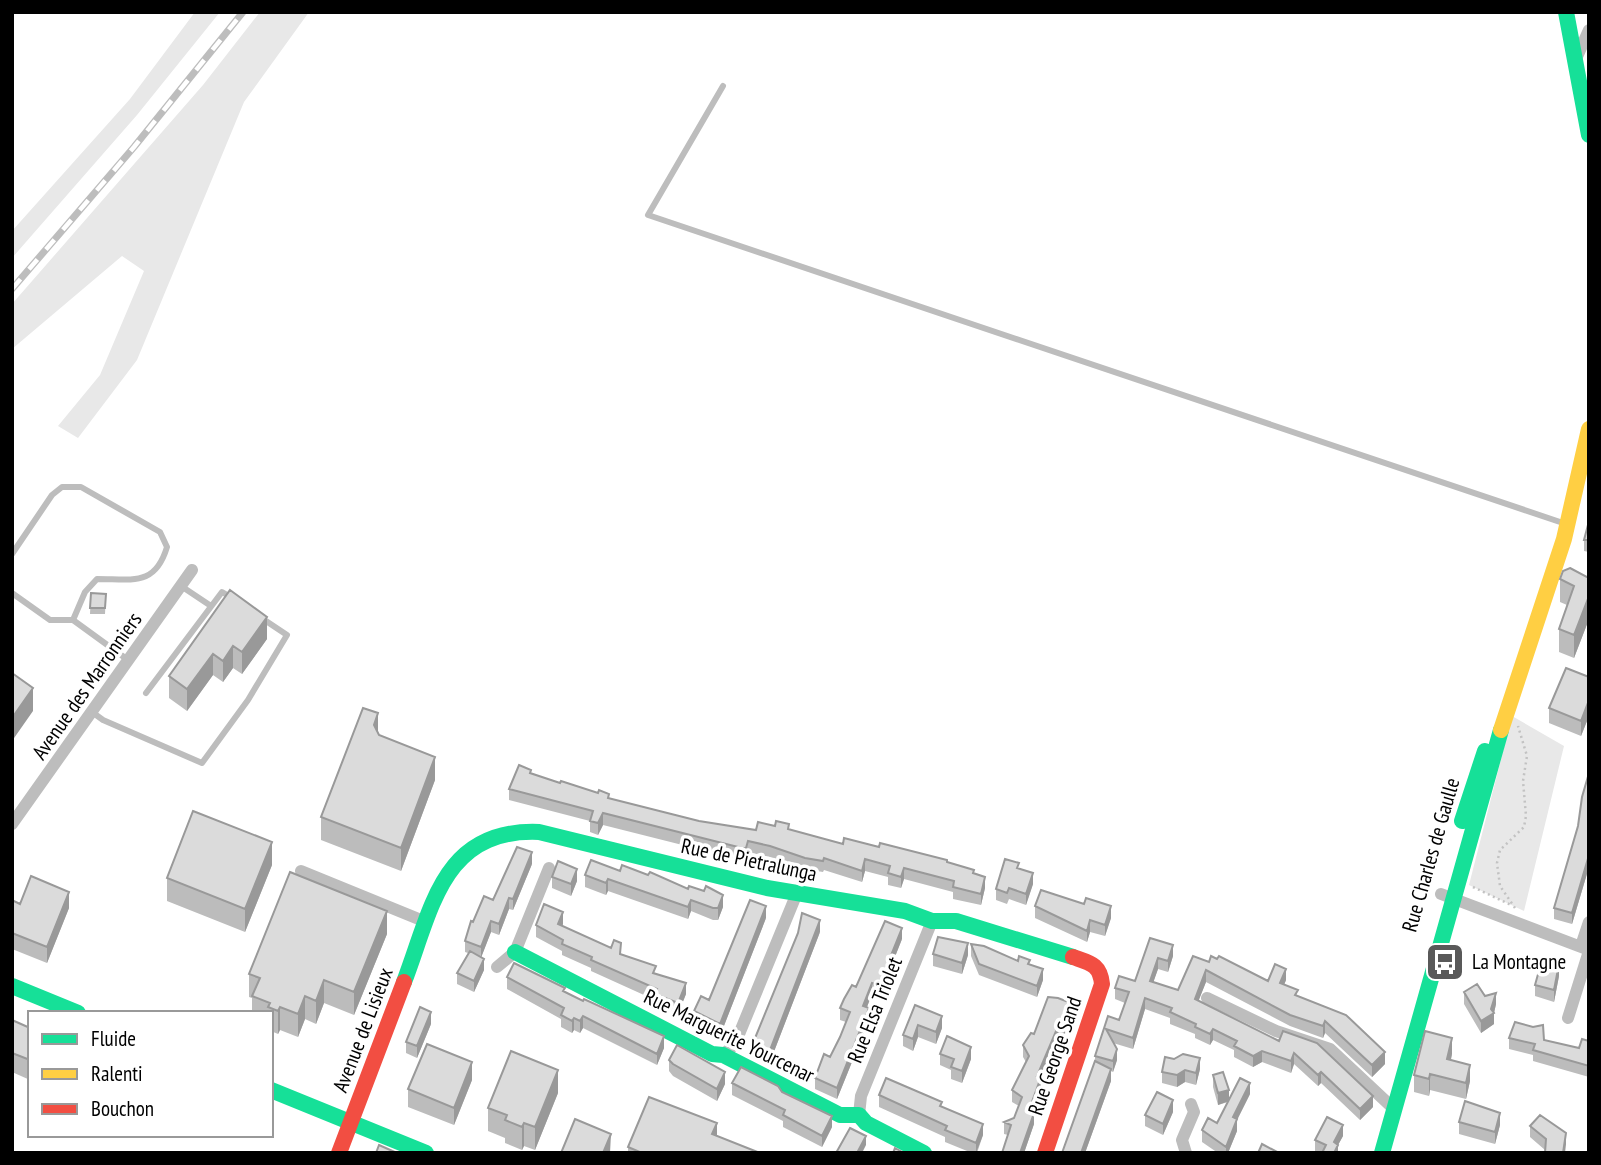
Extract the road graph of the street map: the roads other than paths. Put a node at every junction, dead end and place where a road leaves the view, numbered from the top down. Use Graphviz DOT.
graph roads {
  1 [pos="1566,12"];
  2 [pos="1589,30"];
  3 [pos="1575,61"];
  4 [pos="723,86"];
  5 [pos="1589,135"];
  6 [pos="1589,429"];
  7 [pos="1568,524"];
  8 [pos="12,554"];
  9 [pos="192,570"];
  10 [pos="181,586"];
  11 [pos="12,593"];
  12 [pos="211,606"];
  13 [pos="244,606"];
  14 [pos="255,613"];
  15 [pos="73,620"];
  16 [pos="128,660"];
  17 [pos="146,693"];
  18 [pos="1509,701"];
  19 [pos="92,712"];
  20 [pos="12,824"];
  21 [pos="549,868"];
  22 [pos="301,871"];
  23 [pos="797,893"];
  24 [pos="1447,896"];
  25 [pos="932,920"];
  26 [pos="426,922"];
  27 [pos="1589,922"];
  28 [pos="1586,949"];
  29 [pos="515,952"];
  30 [pos="497,967"];
  31 [pos="1101,972"];
  32 [pos="12,986"];
  33 [pos="1207,998"];
  34 [pos="73,1011"];
  35 [pos="1568,1018"];
  36 [pos="723,1055"];
  37 [pos="273,1091"];
  38 [pos="1191,1104"];
  39 [pos="1393,1108"];
  40 [pos="859,1115"];
  41 [pos="351,1122"];
  42 [pos="339,1153"];
  43 [pos="426,1153"];
  44 [pos="925,1153"];
  45 [pos="1045,1153"];
  46 [pos="1186,1153"];
  47 [pos="1382,1153"];
  1 -- 3 [label="street"];
  2 -- 3 [label="street"];
  3 -- 5 [label="street"];
  4 -- 7 [label="lane"];
  6 -- 7 [label="street, Rue Charles de Gaulle"];
  7 -- 18 [label="street, Rue Charles de Gaulle"];
  8 -- 15 [label="lane"];
  9 -- 10 [label="street, Avenue des Marronniers"];
  10 -- 12 [label="lane"];
  10 -- 16 [label="street, Avenue des Marronniers"];
  11 -- 15 [label="lane"];
  12 -- 13 [label="lane"];
  12 -- 17 [label="lane"];
  14 -- 19 [label="lane"];
  15 -- 16 [label="lane"];
  16 -- 19 [label="street, Avenue des Marronniers"];
  18 -- 24 [label="street, Rue Charles de Gaulle"];
  18 -- 24 [label="street, Rue Charles de Gaulle"];
  19 -- 20 [label="street, Avenue des Marronniers"];
  21 -- 29 [label="street"];
  22 -- 26 [label="street"];
  23 -- 25 [label="street, Rue de Pietralunga"];
  23 -- 26 [label="street, Rue de Pietralunga"];
  23 -- 36 [label="street"];
  24 -- 28 [label="street"];
  24 -- 39 [label="street, Rue Charles de Gaulle"];
  25 -- 31 [label="street, Rue de Pietralunga"];
  25 -- 40 [label="street, Rue Elsa Triolet"];
  26 -- 41 [label="street, Avenue de Lisieux"];
  27 -- 28 [label="street"];
  28 -- 35 [label="street"];
  29 -- 30 [label="street"];
  29 -- 36 [label="street, Rue Marguerite Yourcenar"];
  31 -- 45 [label="street, Rue George Sand"];
  32 -- 34 [label="street"];
  33 -- 39 [label="street"];
  36 -- 40 [label="street, Rue Marguerite Yourcenar"];
  37 -- 41 [label="street"];
  38 -- 46 [label="street"];
  39 -- 47 [label="street, Rue Charles de Gaulle"];
  40 -- 44 [label="street, Rue Marguerite Yourcenar"];
  41 -- 42 [label="street, Avenue de Lisieux"];
  41 -- 43 [label="street"];
}
